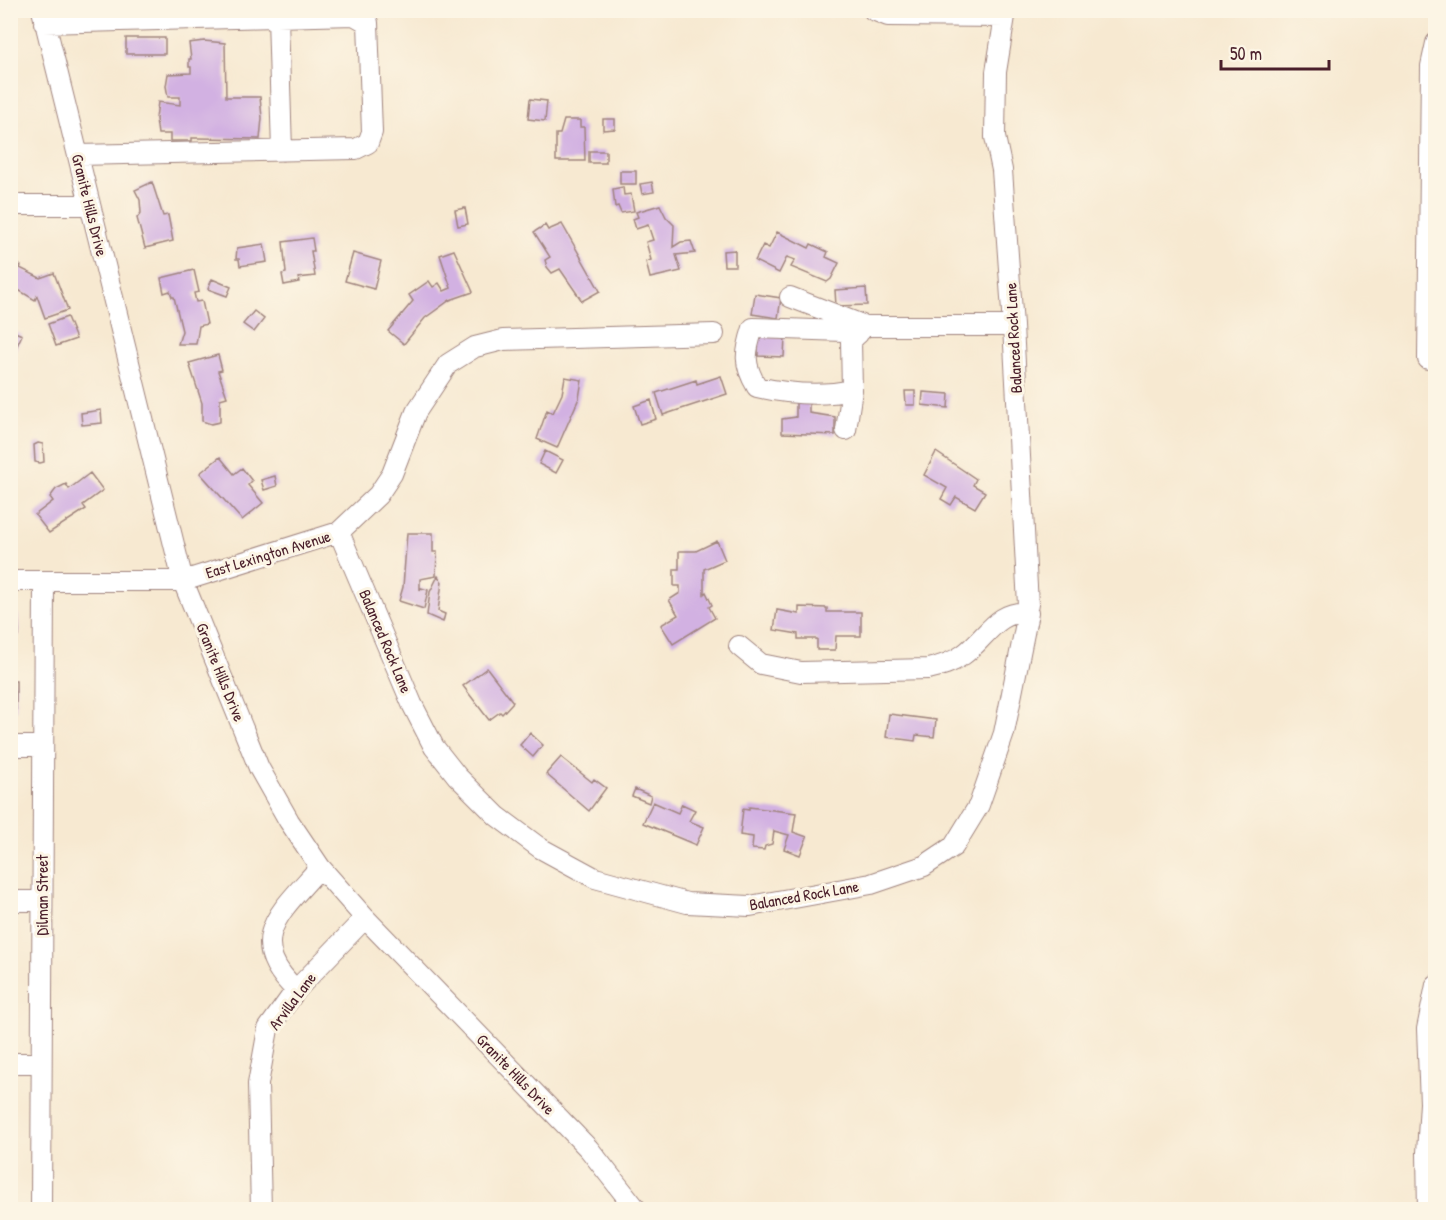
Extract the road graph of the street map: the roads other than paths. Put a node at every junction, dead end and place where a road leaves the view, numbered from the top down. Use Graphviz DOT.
graph roads {
  1 [pos="873,10"];
  2 [pos="1006,14"];
  3 [pos="43,17"];
  4 [pos="278,17"];
  5 [pos="1436,43"];
  6 [pos="282,151"];
  7 [pos="78,155"];
  8 [pos="10,205"];
  9 [pos="90,205"];
  10 [pos="790,297"];
  11 [pos="1013,326"];
  12 [pos="861,330"];
  13 [pos="714,333"];
  14 [pos="1428,359"];
  15 [pos="852,390"];
  16 [pos="846,430"];
  17 [pos="339,532"];
  18 [pos="10,580"];
  19 [pos="44,580"];
  20 [pos="183,580"];
  21 [pos="1028,609"];
  22 [pos="739,646"];
  23 [pos="10,746"];
  24 [pos="42,746"];
  25 [pos="320,867"];
  26 [pos="10,901"];
  27 [pos="42,901"];
  28 [pos="365,918"];
  29 [pos="1436,985"];
  30 [pos="296,990"];
  31 [pos="10,1063"];
  32 [pos="41,1063"];
  33 [pos="41,1209"];
  34 [pos="261,1209"];
  35 [pos="637,1209"];
  36 [pos="1428,1209"];
  1 -- 2 [label="street"];
  2 -- 11 [label="street, Balanced Rock Lane"];
  3 -- 4 [label="street"];
  3 -- 7 [label="street, Granite Hills Drive"];
  4 -- 6 [label="street"];
  4 -- 6 [label="street"];
  5 -- 14 [label="street"];
  6 -- 7 [label="street"];
  7 -- 9 [label="street, Granite Hills Drive"];
  8 -- 9 [label="street"];
  9 -- 20 [label="street, Granite Hills Drive"];
  10 -- 12 [label="street"];
  11 -- 12 [label="street"];
  11 -- 21 [label="street, Balanced Rock Lane"];
  12 -- 15 [label="street"];
  12 -- 15 [label="street"];
  13 -- 17 [label="street, East Lexington Avenue"];
  15 -- 16 [label="street"];
  17 -- 20 [label="street, East Lexington Avenue"];
  17 -- 21 [label="street, Balanced Rock Lane"];
  18 -- 19 [label="street, East Lexington Avenue"];
  19 -- 20 [label="street, East Lexington Avenue"];
  19 -- 24 [label="street, Dilman Street"];
  20 -- 25 [label="street, Granite Hills Drive"];
  21 -- 22 [label="street"];
  23 -- 24 [label="street"];
  24 -- 27 [label="street, Dilman Street"];
  25 -- 28 [label="street, Granite Hills Drive"];
  25 -- 30 [label="street"];
  26 -- 27 [label="street"];
  27 -- 32 [label="street, Dilman Street"];
  28 -- 30 [label="street, Arvilla Lane"];
  28 -- 35 [label="street, Granite Hills Drive"];
  29 -- 36 [label="street"];
  30 -- 34 [label="street, Arvilla Lane"];
  31 -- 32 [label="street"];
  32 -- 33 [label="street, Dilman Street"];
}
